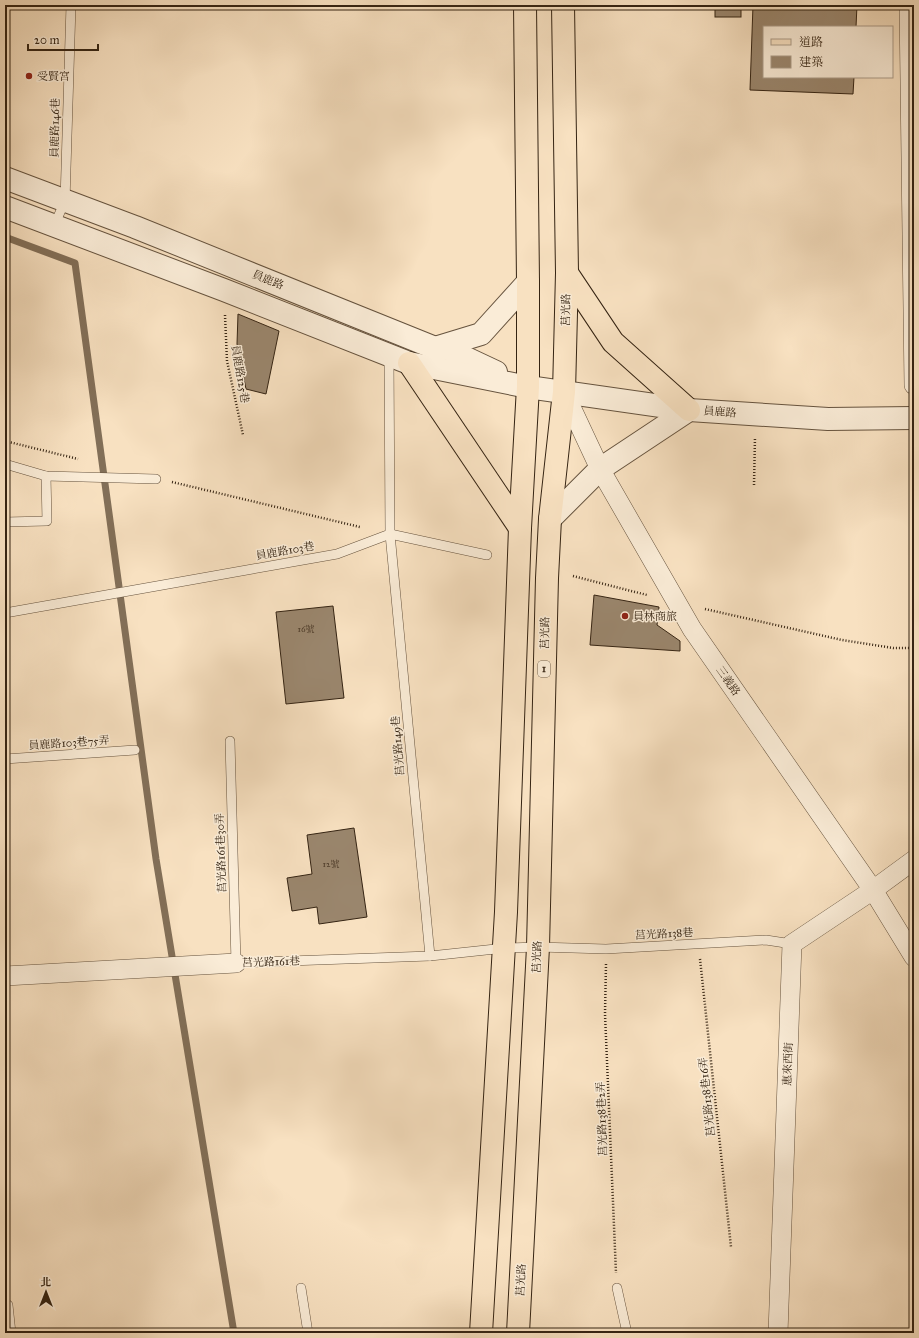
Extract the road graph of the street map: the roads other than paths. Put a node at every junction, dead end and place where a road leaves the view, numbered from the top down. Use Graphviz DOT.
graph roads {
  1 [pos="71,5"];
  2 [pos="525,5"];
  3 [pos="563,5"];
  4 [pos="909,5"];
  5 [pos="5,178"];
  6 [pos="65,201"];
  7 [pos="5,207"];
  8 [pos="54,226"];
  9 [pos="567,273"];
  10 [pos="528,282"];
  11 [pos="435,348"];
  12 [pos="399,360"];
  13 [pos="914,385"];
  14 [pos="528,387"];
  15 [pos="564,392"];
  16 [pos="689,410"];
  17 [pos="914,418"];
  18 [pos="5,464"];
  19 [pos="600,469"];
  20 [pos="46,476"];
  21 [pos="156,479"];
  22 [pos="550,519"];
  23 [pos="5,522"];
  24 [pos="520,528"];
  25 [pos="390,534"];
  26 [pos="487,555"];
  27 [pos="5,613"];
  28 [pos="230,741"];
  29 [pos="135,750"];
  30 [pos="5,759"];
  31 [pos="914,860"];
  32 [pos="873,890"];
  33 [pos="792,944"];
  34 [pos="538,947"];
  35 [pos="505,948"];
  36 [pos="430,956"];
  37 [pos="914,957"];
  38 [pos="236,963"];
  39 [pos="5,976"];
  40 [pos="300,1288"];
  41 [pos="617,1288"];
  42 [pos="8,1305"];
  43 [pos="11,1333"];
  44 [pos="308,1333"];
  45 [pos="482,1333"];
  46 [pos="518,1333"];
  47 [pos="627,1333"];
  48 [pos="778,1333"];
  1 -- 6 [label="lane, 員鹿路146巷"];
  2 -- 10 [label="main road"];
  3 -- 9 [label="main road, 莒光路 / 1"];
  4 -- 13 [label="street"];
  5 -- 6 [label="street, 員鹿路"];
  6 -- 8 [label="lane, 員鹿路146巷"];
  6 -- 11 [label="street, 員鹿路"];
  7 -- 8 [label="street, 員鹿路"];
  8 -- 12 [label="street, 員鹿路"];
  9 -- 15 [label="main road, 莒光路 / 1"];
  9 -- 16 [label="main road"];
  10 -- 11 [label="street"];
  10 -- 14 [label="main road"];
  11 -- 14 [label="street, 員鹿路"];
  12 -- 14 [label="street, 員鹿路"];
  12 -- 24 [label="main road"];
  12 -- 25 [label="lane"];
  14 -- 15 [label="street, 員鹿路"];
  14 -- 24 [label="main road"];
  15 -- 16 [label="street, 員鹿路"];
  15 -- 19 [label="street, 三義路"];
  15 -- 22 [label="main road, 莒光路 / 1"];
  16 -- 17 [label="street, 員鹿路"];
  16 -- 19 [label="street"];
  18 -- 20 [label="lane"];
  19 -- 22 [label="street"];
  19 -- 32 [label="street, 三義路"];
  20 -- 21 [label="lane"];
  20 -- 23 [label="lane"];
  22 -- 34 [label="main road, 莒光路 / 1"];
  24 -- 35 [label="main road"];
  25 -- 26 [label="lane"];
  25 -- 27 [label="lane, 員鹿路103巷"];
  25 -- 36 [label="lane, 莒光路149巷"];
  28 -- 38 [label="lane, 莒光路161巷30弄"];
  29 -- 30 [label="lane, 員鹿路103巷75弄"];
  31 -- 32 [label="street"];
  32 -- 33 [label="street"];
  32 -- 37 [label="street, 三義路"];
  33 -- 34 [label="lane, 莒光路138巷"];
  33 -- 48 [label="street, 惠來西街"];
  34 -- 35 [label="lane, 莒光路161巷"];
  34 -- 46 [label="main road, 莒光路 / 1"];
  35 -- 36 [label="lane, 莒光路161巷"];
  35 -- 45 [label="main road"];
  36 -- 38 [label="lane, 莒光路161巷"];
  38 -- 39 [label="street, 莒光路161巷"];
  40 -- 44 [label="lane"];
  41 -- 47 [label="lane"];
  42 -- 43 [label="lane"];
}
